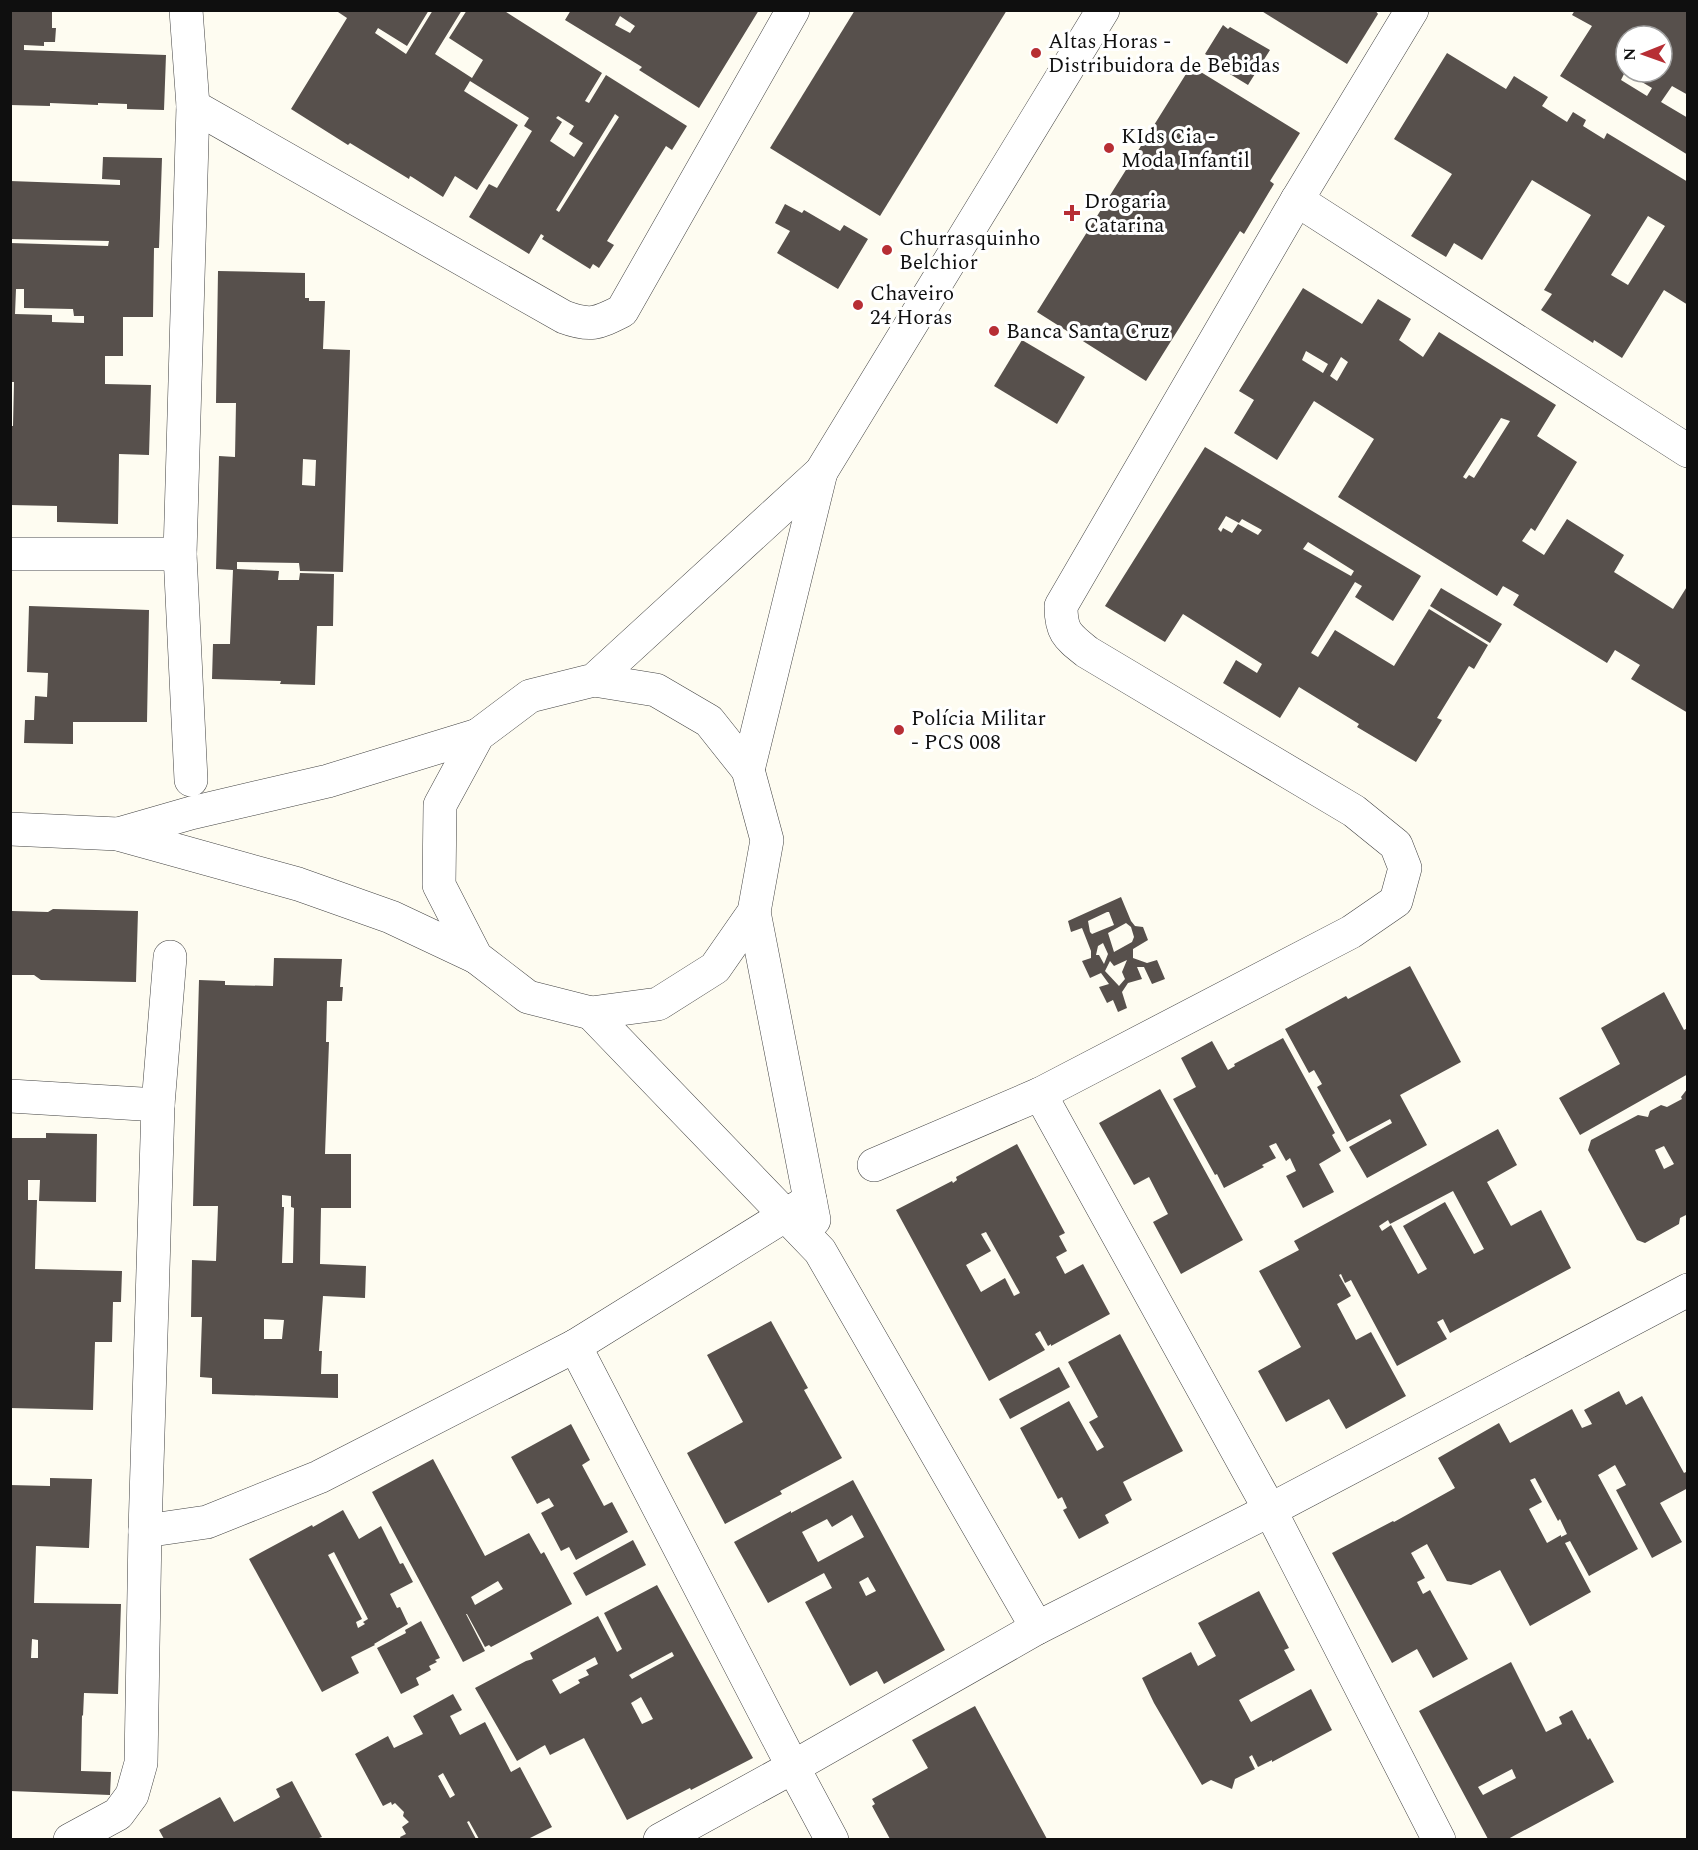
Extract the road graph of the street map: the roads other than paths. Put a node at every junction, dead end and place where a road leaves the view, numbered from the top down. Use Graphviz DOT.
graph roads {
  1 [pos="186,10"];
  2 [pos="793,10"];
  3 [pos="1102,10"];
  4 [pos="1412,10"];
  5 [pos="193,106"];
  6 [pos="1297,200"];
  7 [pos="1688,451"];
  8 [pos="821,472"];
  9 [pos="10,554"];
  10 [pos="180,554"];
  11 [pos="594,680"];
  12 [pos="478,735"];
  13 [pos="748,770"];
  14 [pos="190,780"];
  15 [pos="10,829"];
  16 [pos="118,834"];
  17 [pos="754,912"];
  18 [pos="170,957"];
  19 [pos="476,957"];
  20 [pos="591,1013"];
  21 [pos="1040,1094"];
  22 [pos="10,1096"];
  23 [pos="158,1105"];
  24 [pos="874,1165"];
  25 [pos="798,1207"];
  26 [pos="1688,1290"];
  27 [pos="574,1347"];
  28 [pos="1270,1510"];
  29 [pos="145,1531"];
  30 [pos="1037,1628"];
  31 [pos="793,1767"];
  32 [pos="70,1839"];
  33 [pos="660,1839"];
  34 [pos="832,1839"];
  35 [pos="1439,1839"];
  1 -- 5 [label="street"];
  2 -- 5 [label="street"];
  3 -- 8 [label="street"];
  4 -- 6 [label="street"];
  5 -- 10 [label="street"];
  6 -- 7 [label="street"];
  6 -- 21 [label="street"];
  8 -- 11 [label="street"];
  8 -- 13 [label="street"];
  9 -- 10 [label="street"];
  10 -- 14 [label="street"];
  11 -- 12 [label="street"];
  11 -- 13 [label="street"];
  12 -- 16 [label="street"];
  12 -- 19 [label="street"];
  13 -- 17 [label="street"];
  15 -- 16 [label="street"];
  16 -- 19 [label="street"];
  17 -- 20 [label="street"];
  17 -- 25 [label="street"];
  18 -- 23 [label="street"];
  19 -- 20 [label="street"];
  20 -- 25 [label="street"];
  21 -- 24 [label="street"];
  21 -- 28 [label="street"];
  22 -- 23 [label="street"];
  23 -- 29 [label="street"];
  25 -- 27 [label="street"];
  25 -- 30 [label="street"];
  26 -- 28 [label="street"];
  27 -- 29 [label="street"];
  27 -- 31 [label="street"];
  28 -- 30 [label="street"];
  28 -- 35 [label="street"];
  29 -- 32 [label="street"];
  30 -- 31 [label="street"];
  31 -- 33 [label="street"];
  31 -- 34 [label="street"];
}
